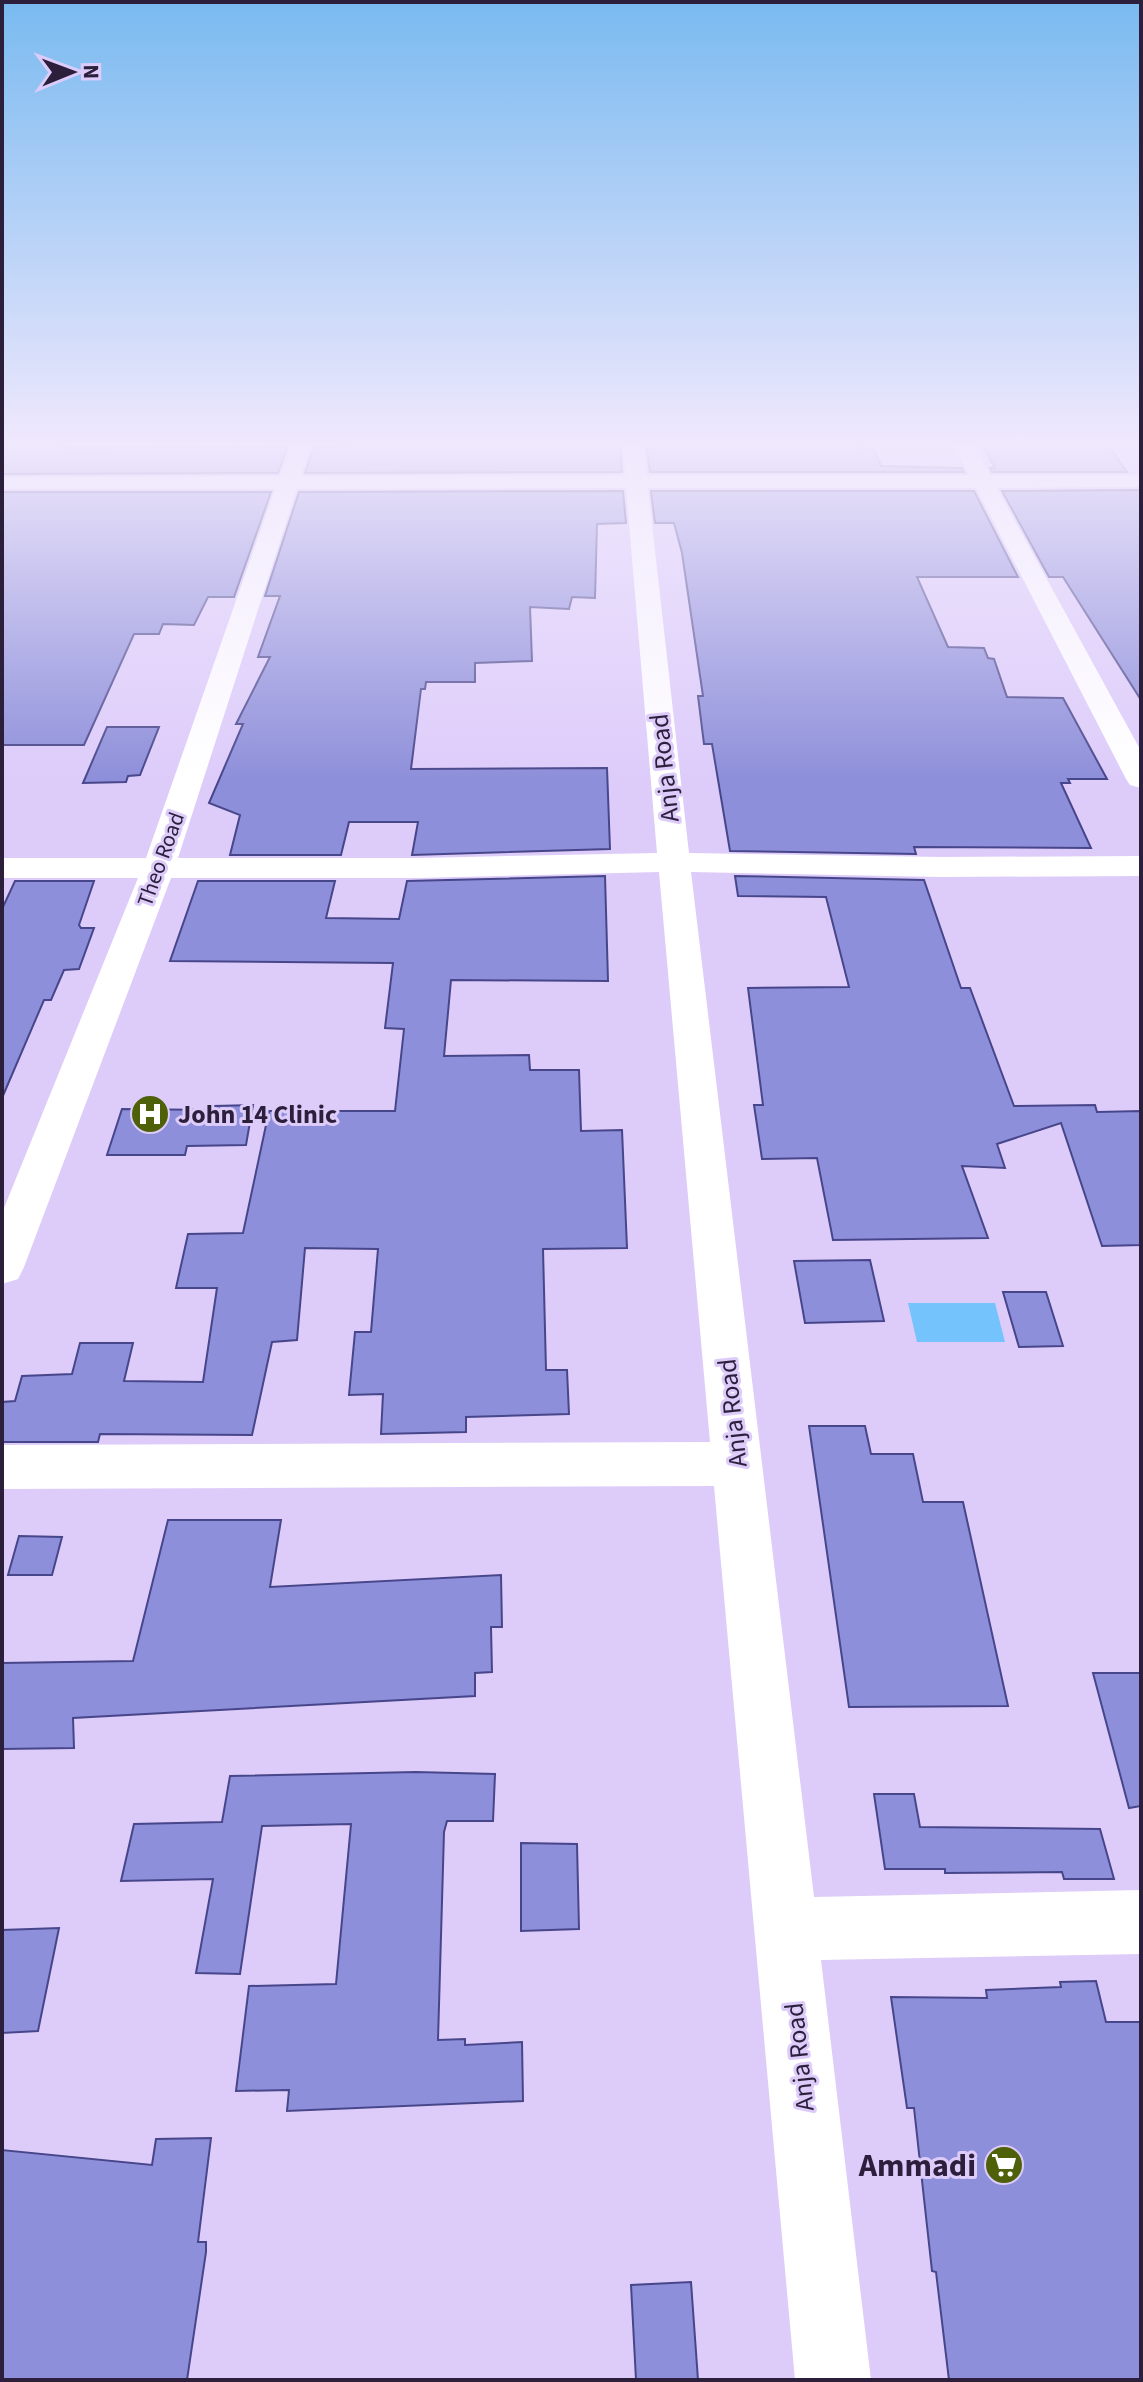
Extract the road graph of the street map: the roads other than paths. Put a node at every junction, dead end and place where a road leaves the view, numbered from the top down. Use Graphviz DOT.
graph roads {
  1 [pos="264,556"];
  2 [pos="643,556"];
  3 [pos="1024,556"];
  4 [pos="1141,779"];
  5 [pos="674,862"];
  6 [pos="1141,866"];
  7 [pos="159,867"];
  8 [pos="2,868"];
  9 [pos="2,1267"];
  10 [pos="737,1464"];
  11 [pos="2,1467"];
  12 [pos="1141,1922"];
  13 [pos="785,1929"];
  14 [pos="833,2380"];
  1 -- 7 [label="street, Theo Road"];
  2 -- 5 [label="street, Anja Road"];
  3 -- 4 [label="street"];
  5 -- 6 [label="street"];
  5 -- 7 [label="street"];
  5 -- 10 [label="street, Anja Road"];
  7 -- 8 [label="street"];
  7 -- 9 [label="street, Theo Road"];
  10 -- 11 [label="street"];
  10 -- 13 [label="street, Anja Road"];
  12 -- 13 [label="street"];
  13 -- 14 [label="street, Anja Road"];
}
